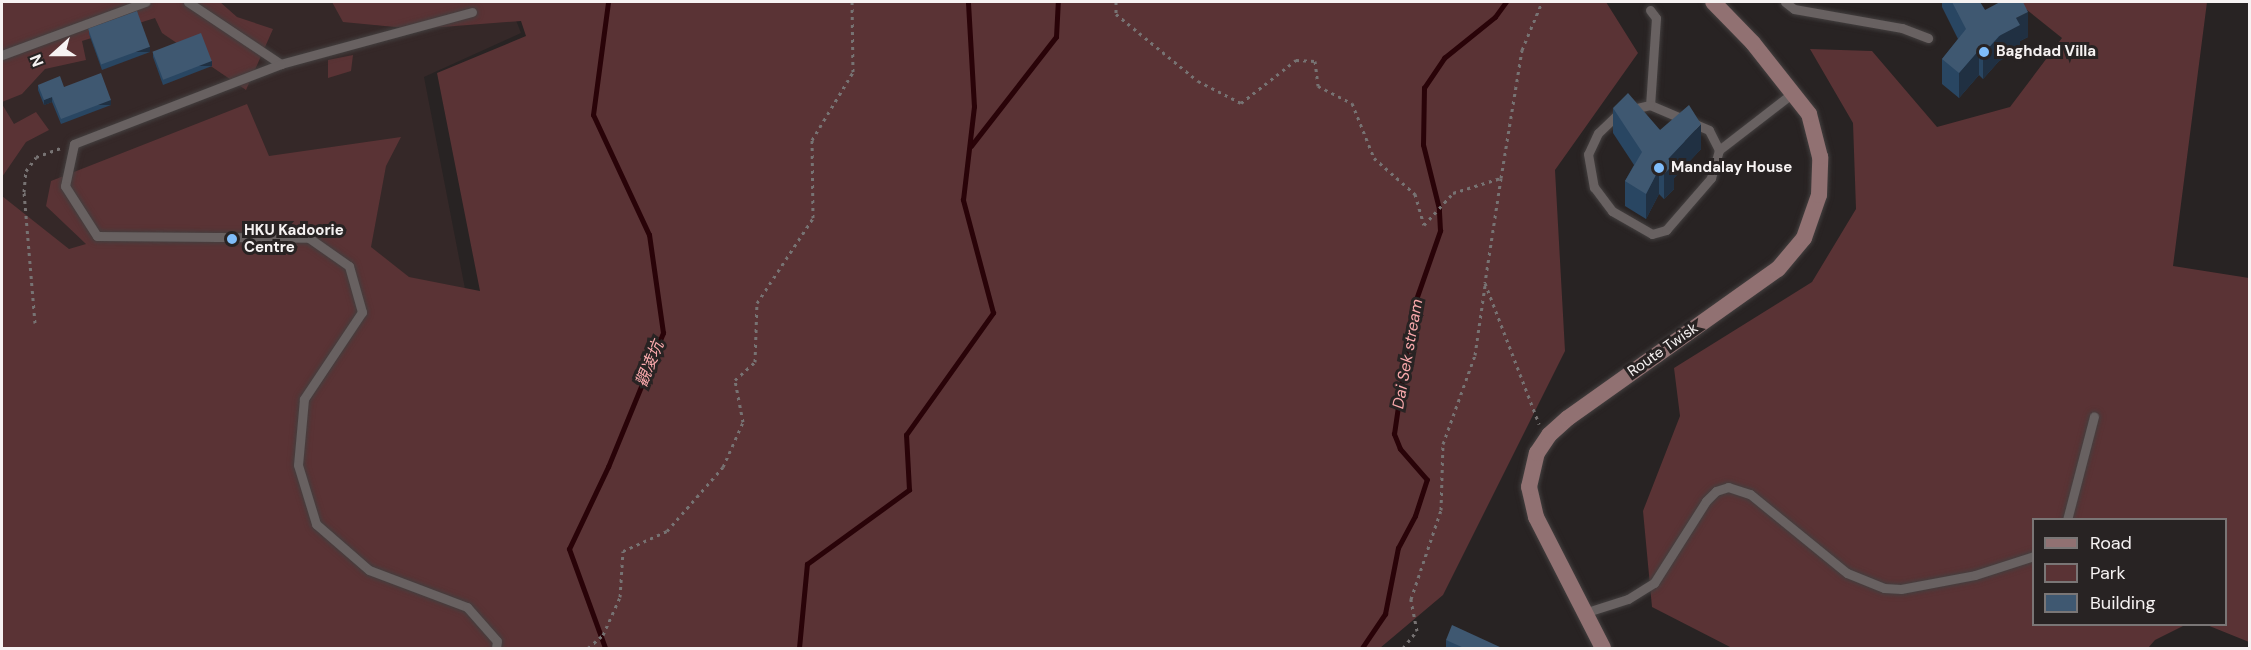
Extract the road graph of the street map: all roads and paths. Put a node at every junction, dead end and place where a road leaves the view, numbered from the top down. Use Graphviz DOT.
graph roads {
  1 [pos="145,2"];
  2 [pos="188,2"];
  3 [pos="852,2"];
  4 [pos="1116,2"];
  5 [pos="1542,2"];
  6 [pos="1701,2"];
  7 [pos="1713,2"];
  8 [pos="1785,2"];
  9 [pos="1650,10"];
  10 [pos="472,12"];
  11 [pos="1928,38"];
  12 [pos="2,55"];
  13 [pos="1767,62"];
  14 [pos="281,64"];
  15 [pos="1794,92"];
  16 [pos="1650,105"];
  17 [pos="74,144"];
  18 [pos="1719,150"];
  19 [pos="1501,178"];
  20 [pos="1485,283"];
  21 [pos="34,323"];
  22 [pos="2094,416"];
  23 [pos="1545,440"];
  24 [pos="2067,518"];
  25 [pos="2032,557"];
  26 [pos="1584,613"];
  27 [pos="496,648"];
  28 [pos="588,648"];
  29 [pos="1402,648"];
  30 [pos="1603,648"];
  1 -- 12 [label="lane"];
  2 -- 14 [label="lane"];
  3 -- 28 [label="path"];
  4 -- 19 [label="path"];
  5 -- 19 [label="path"];
  6 -- 13 [label="main road, Route Twisk"];
  7 -- 13 [label="main road, Route Twisk"];
  8 -- 11 [label="lane"];
  9 -- 16 [label="lane"];
  10 -- 14 [label="lane"];
  13 -- 15 [label="main road, Route Twisk"];
  14 -- 17 [label="lane"];
  15 -- 18 [label="lane"];
  15 -- 23 [label="main road, Route Twisk"];
  16 -- 18 [label="lane"];
  16 -- 18 [label="lane"];
  17 -- 21 [label="path"];
  17 -- 27 [label="lane"];
  19 -- 20 [label="path"];
  20 -- 23 [label="path"];
  20 -- 29 [label="path"];
  22 -- 24 [label="lane"];
  23 -- 26 [label="main road, Route Twisk"];
  25 -- 26 [label="lane"];
  26 -- 30 [label="main road, Route Twisk"];
}
